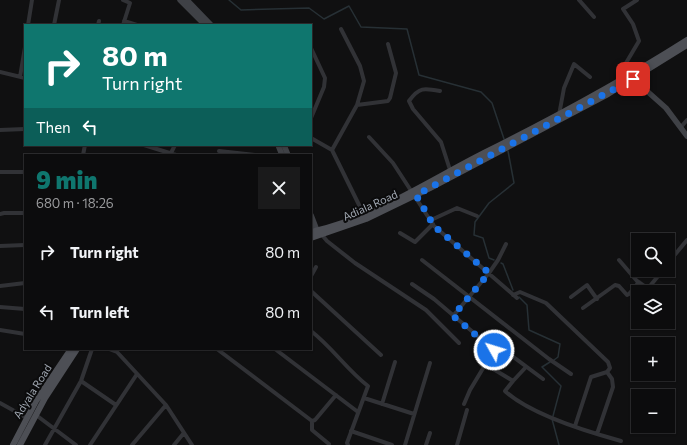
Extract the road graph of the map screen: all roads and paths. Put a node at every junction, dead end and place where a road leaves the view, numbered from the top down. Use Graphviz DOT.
graph roads {
  1 [pos="32,0"];
  2 [pos="59,0"];
  3 [pos="123,0"];
  4 [pos="180,0"];
  5 [pos="187,0"];
  6 [pos="579,0"];
  7 [pos="637,0"];
  8 [pos="629,2"];
  9 [pos="594,18"];
  10 [pos="124,23"];
  11 [pos="28,24"];
  12 [pos="54,24"];
  13 [pos="204,24"];
  14 [pos="210,24"];
  15 [pos="341,28"];
  16 [pos="687,40"];
  17 [pos="388,44"];
  18 [pos="687,45"];
  19 [pos="312,50"];
  20 [pos="24,62"];
  21 [pos="0,72"];
  22 [pos="632,76"];
  23 [pos="590,77"];
  24 [pos="23,78"];
  25 [pos="440,91"];
  26 [pos="357,105"];
  27 [pos="558,115"];
  28 [pos="312,116"];
  29 [pos="687,120"];
  30 [pos="681,127"];
  31 [pos="24,129"];
  32 [pos="0,130"];
  33 [pos="687,136"];
  34 [pos="369,137"];
  35 [pos="312,139"];
  36 [pos="147,146"];
  37 [pos="332,150"];
  38 [pos="219,152"];
  39 [pos="174,154"];
  40 [pos="243,154"];
  41 [pos="0,172"];
  42 [pos="24,172"];
  43 [pos="451,174"];
  44 [pos="415,193"];
  45 [pos="24,213"];
  46 [pos="0,214"];
  47 [pos="477,216"];
  48 [pos="365,217"];
  49 [pos="312,218"];
  50 [pos="432,222"];
  51 [pos="400,233"];
  52 [pos="317,234"];
  53 [pos="687,240"];
  54 [pos="506,244"];
  55 [pos="24,245"];
  56 [pos="0,246"];
  57 [pos="675,255"];
  58 [pos="422,260"];
  59 [pos="619,260"];
  60 [pos="316,267"];
  61 [pos="489,273"];
  62 [pos="312,274"];
  63 [pos="657,277"];
  64 [pos="638,282"];
  65 [pos="24,283"];
  66 [pos="412,284"];
  67 [pos="0,286"];
  68 [pos="312,293"];
  69 [pos="513,295"];
  70 [pos="470,296"];
  71 [pos="571,297"];
  72 [pos="517,298"];
  73 [pos="597,299"];
  74 [pos="0,307"];
  75 [pos="583,308"];
  76 [pos="24,309"];
  77 [pos="453,316"];
  78 [pos="0,330"];
  79 [pos="312,332"];
  80 [pos="24,334"];
  81 [pos="459,343"];
  82 [pos="500,347"];
  83 [pos="70,350"];
  84 [pos="76,350"];
  85 [pos="92,350"];
  86 [pos="112,350"];
  87 [pos="221,350"];
  88 [pos="276,350"];
  89 [pos="381,355"];
  90 [pos="395,362"];
  91 [pos="430,363"];
  92 [pos="485,364"];
  93 [pos="526,367"];
  94 [pos="607,372"];
  95 [pos="137,374"];
  96 [pos="571,374"];
  97 [pos="543,380"];
  98 [pos="81,381"];
  99 [pos="513,381"];
  100 [pos="336,395"];
  101 [pos="364,398"];
  102 [pos="0,403"];
  103 [pos="382,404"];
  104 [pos="464,404"];
  105 [pos="116,405"];
  106 [pos="166,405"];
  107 [pos="467,410"];
  108 [pos="358,412"];
  109 [pos="414,414"];
  110 [pos="36,415"];
  111 [pos="27,418"];
  112 [pos="312,421"];
  113 [pos="575,426"];
  114 [pos="54,428"];
  115 [pos="351,431"];
  116 [pos="430,433"];
  117 [pos="183,434"];
  118 [pos="597,434"];
  119 [pos="621,441"];
  120 [pos="328,444"];
  121 [pos="13,445"];
  122 [pos="20,445"];
  123 [pos="45,445"];
  124 [pos="76,445"];
  125 [pos="90,445"];
  126 [pos="132,445"];
  127 [pos="174,445"];
  128 [pos="192,445"];
  129 [pos="348,445"];
  130 [pos="392,445"];
  131 [pos="405,445"];
  132 [pos="426,445"];
  133 [pos="457,445"];
  1 -- 11 [label="street"];
  2 -- 12 [label="street"];
  3 -- 10 [label="street"];
  4 -- 13 [label="street"];
  5 -- 14 [label="street"];
  6 -- 9 [label="street"];
  7 -- 8 [label="street"];
  8 -- 22 [label="street"];
  15 -- 26 [label="street"];
  16 -- 22 [label="main road, Adiala Road"];
  17 -- 26 [label="street"];
  18 -- 22 [label="main road, Adiala Road"];
  19 -- 28 [label="street"];
  20 -- 24 [label="street"];
  21 -- 24 [label="street"];
  22 -- 27 [label="main road, Adiala Road"];
  22 -- 30 [label="street"];
  22 -- 43 [label="main road, Adiala Road"];
  23 -- 27 [label="street"];
  25 -- 43 [label="street"];
  26 -- 37 [label="street"];
  27 -- 43 [label="main road, Adiala Road"];
  29 -- 30 [label="street"];
  30 -- 33 [label="street"];
  31 -- 32 [label="street"];
  34 -- 44 [label="street"];
  35 -- 37 [label="street"];
  36 -- 39 [label="street"];
  37 -- 48 [label="street"];
  38 -- 40 [label="street"];
  41 -- 42 [label="street"];
  43 -- 44 [label="main road, Adiala Road"];
  44 -- 48 [label="main road, Adiala Road"];
  44 -- 50 [label="street"];
  45 -- 46 [label="street"];
  47 -- 50 [label="street"];
  48 -- 52 [label="main road, Adiala Road"];
  48 -- 52 [label="main road, Adiala Road"];
  49 -- 52 [label="street"];
  50 -- 51 [label="street"];
  50 -- 61 [label="street"];
  52 -- 81 [label="street"];
  53 -- 57 [label="street"];
  54 -- 61 [label="street"];
  55 -- 56 [label="street"];
  58 -- 70 [label="street"];
  59 -- 64 [label="street"];
  60 -- 62 [label="street"];
  61 -- 69 [label="street"];
  61 -- 70 [label="street"];
  63 -- 64 [label="street"];
  64 -- 73 [label="street"];
  65 -- 67 [label="street"];
  66 -- 77 [label="street"];
  68 -- 89 [label="street"];
  69 -- 72 [label="street"];
  69 -- 94 [label="street"];
  70 -- 77 [label="street"];
  70 -- 96 [label="street"];
  71 -- 73 [label="street"];
  73 -- 75 [label="street"];
  74 -- 76 [label="street"];
  77 -- 92 [label="street"];
  78 -- 80 [label="street"];
  79 -- 101 [label="street"];
  82 -- 93 [label="street"];
  83 -- 111 [label="main road, Adyala Road"];
  84 -- 110 [label="main road"];
  85 -- 98 [label="street"];
  86 -- 95 [label="street"];
  87 -- 112 [label="street"];
  88 -- 100 [label="street"];
  90 -- 103 [label="street"];
  91 -- 109 [label="street"];
  92 -- 99 [label="street"];
  92 -- 104 [label="street"];
  93 -- 97 [label="street"];
  93 -- 99 [label="street"];
  94 -- 113 [label="street"];
  94 -- 118 [label="street"];
  95 -- 105 [label="street"];
  95 -- 106 [label="street"];
  98 -- 105 [label="street"];
  98 -- 114 [label="street"];
  99 -- 113 [label="street"];
  100 -- 108 [label="street"];
  100 -- 112 [label="street"];
  101 -- 103 [label="street"];
  101 -- 108 [label="street"];
  102 -- 111 [label="street"];
  103 -- 109 [label="street"];
  105 -- 125 [label="street"];
  106 -- 117 [label="street"];
  106 -- 126 [label="street"];
  107 -- 133 [label="street"];
  108 -- 115 [label="street"];
  109 -- 131 [label="street"];
  110 -- 114 [label="street"];
  110 -- 122 [label="main road"];
  111 -- 121 [label="main road, Adyala Road"];
  112 -- 120 [label="street"];
  113 -- 118 [label="street"];
  114 -- 123 [label="street"];
  114 -- 124 [label="street"];
  115 -- 129 [label="street"];
  115 -- 130 [label="street"];
  116 -- 132 [label="street"];
  117 -- 127 [label="street"];
  117 -- 128 [label="street"];
  118 -- 119 [label="street"];
}
